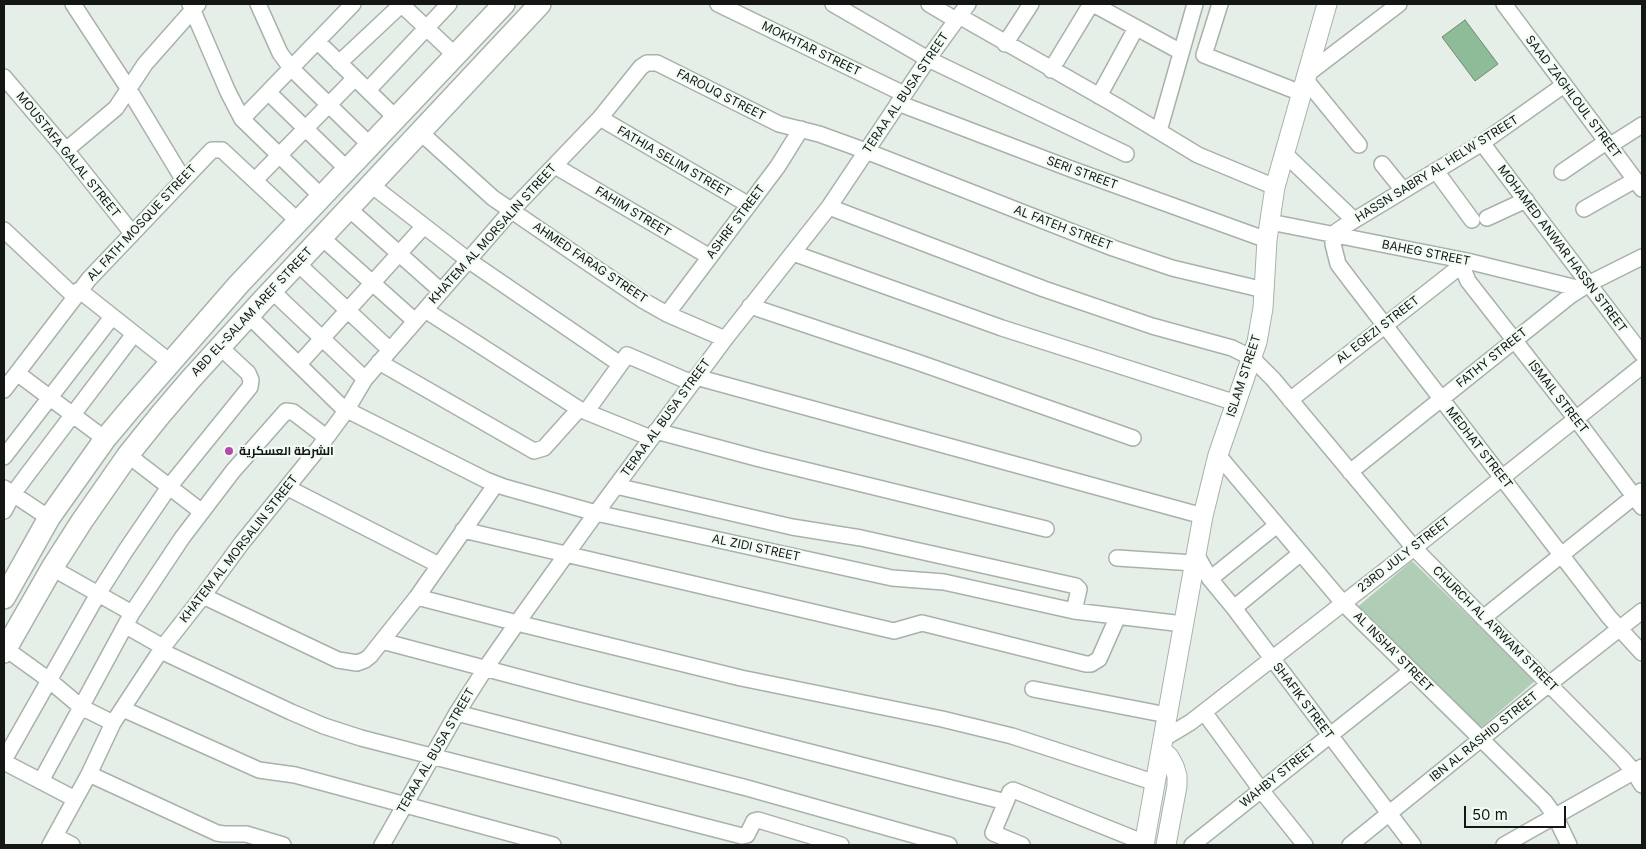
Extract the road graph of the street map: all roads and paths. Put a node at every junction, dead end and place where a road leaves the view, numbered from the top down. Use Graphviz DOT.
graph roads {
  1 [pos="73,4"];
  2 [pos="258,4"];
  3 [pos="401,4"];
  4 [pos="449,4"];
  5 [pos="504,4"];
  6 [pos="540,4"];
  7 [pos="718,4"];
  8 [pos="833,4"];
  9 [pos="929,4"];
  10 [pos="968,4"];
  11 [pos="1031,4"];
  12 [pos="1092,4"];
  13 [pos="1195,4"];
  14 [pos="1220,4"];
  15 [pos="1327,4"];
  16 [pos="1504,4"];
  17 [pos="194,6"];
  18 [pos="1393,6"];
  19 [pos="345,7"];
  20 [pos="957,18"];
  21 [pos="426,28"];
  22 [pos="1136,28"];
  23 [pos="317,41"];
  24 [pos="1005,44"];
  25 [pos="1182,52"];
  26 [pos="455,55"];
  27 [pos="928,59"];
  28 [pos="339,64"];
  29 [pos="291,68"];
  30 [pos="1051,70"];
  31 [pos="4,77"];
  32 [pos="355,78"];
  33 [pos="1304,83"];
  34 [pos="1564,85"];
  35 [pos="128,88"];
  36 [pos="368,90"];
  37 [pos="268,92"];
  38 [pos="1099,96"];
  39 [pos="901,98"];
  40 [pos="329,105"];
  41 [pos="396,118"];
  42 [pos="600,118"];
  43 [pos="242,119"];
  44 [pos="1642,125"];
  45 [pos="306,128"];
  46 [pos="802,129"];
  47 [pos="1159,131"];
  48 [pos="420,132"];
  49 [pos="1482,143"];
  50 [pos="1359,144"];
  51 [pos="1608,144"];
  52 [pos="370,145"];
  53 [pos="66,150"];
  54 [pos="866,151"];
  55 [pos="1284,153"];
  56 [pos="1126,154"];
  57 [pos="279,156"];
  58 [pos="1382,164"];
  59 [pos="555,166"];
  60 [pos="347,169"];
  61 [pos="1436,171"];
  62 [pos="1562,172"];
  63 [pos="183,179"];
  64 [pos="255,180"];
  65 [pos="370,184"];
  66 [pos="1639,184"];
  67 [pos="1275,187"];
  68 [pos="1404,190"];
  69 [pos="321,196"];
  70 [pos="1526,200"];
  71 [pos="749,205"];
  72 [pos="829,207"];
  73 [pos="348,208"];
  74 [pos="1584,209"];
  75 [pos="512,211"];
  76 [pos="1488,218"];
  77 [pos="1354,220"];
  78 [pos="1472,220"];
  79 [pos="298,222"];
  80 [pos="424,226"];
  81 [pos="4,230"];
  82 [pos="1268,231"];
  83 [pos="132,233"];
  84 [pos="1333,234"];
  85 [pos="321,237"];
  86 [pos="268,253"];
  87 [pos="399,253"];
  88 [pos="793,253"];
  89 [pos="710,257"];
  90 [pos="1642,257"];
  91 [pos="468,260"];
  92 [pos="1467,261"];
  93 [pos="293,268"];
  94 [pos="372,283"];
  95 [pos="239,284"];
  96 [pos="1585,286"];
  97 [pos="1264,290"];
  98 [pos="442,291"];
  99 [pos="77,293"];
  100 [pos="260,303"];
  101 [pos="750,306"];
  102 [pos="348,310"];
  103 [pos="425,310"];
  104 [pos="667,314"];
  105 [pos="112,317"];
  106 [pos="415,321"];
  107 [pos="1384,326"];
  108 [pos="134,334"];
  109 [pos="322,338"];
  110 [pos="725,339"];
  111 [pos="1514,340"];
  112 [pos="220,347"];
  113 [pos="390,350"];
  114 [pos="1642,354"];
  115 [pos="1252,358"];
  116 [pos="170,362"];
  117 [pos="379,362"];
  118 [pos="299,364"];
  119 [pos="620,364"];
  120 [pos="1642,366"];
  121 [pos="17,373"];
  122 [pos="365,379"];
  123 [pos="694,380"];
  124 [pos="4,390"];
  125 [pos="50,396"];
  126 [pos="1441,399"];
  127 [pos="1290,400"];
  128 [pos="1236,403"];
  129 [pos="346,411"];
  130 [pos="583,411"];
  131 [pos="73,414"];
  132 [pos="1576,419"];
  133 [pos="653,435"];
  134 [pos="326,437"];
  135 [pos="1133,438"];
  136 [pos="105,439"];
  137 [pos="128,454"];
  138 [pos="1218,455"];
  139 [pos="4,457"];
  140 [pos="1350,472"];
  141 [pos="1502,478"];
  142 [pos="496,484"];
  143 [pos="616,486"];
  144 [pos="169,487"];
  145 [pos="288,488"];
  146 [pos="8,491"];
  147 [pos="1640,498"];
  148 [pos="4,511"];
  149 [pos="202,512"];
  150 [pos="596,513"];
  151 [pos="1203,516"];
  152 [pos="49,518"];
  153 [pos="1276,525"];
  154 [pos="1046,529"];
  155 [pos="463,530"];
  156 [pos="1414,548"];
  157 [pos="1300,553"];
  158 [pos="566,555"];
  159 [pos="1561,555"];
  160 [pos="1117,558"];
  161 [pos="1195,559"];
  162 [pos="439,565"];
  163 [pos="52,568"];
  164 [pos="1210,579"];
  165 [pos="98,594"];
  166 [pos="203,596"];
  167 [pos="417,597"];
  168 [pos="4,598"];
  169 [pos="1343,603"];
  170 [pos="1234,608"];
  171 [pos="1074,611"];
  172 [pos="1642,611"];
  173 [pos="1118,616"];
  174 [pos="1484,618"];
  175 [pos="129,620"];
  176 [pos="517,623"];
  177 [pos="1183,624"];
  178 [pos="1620,630"];
  179 [pos="382,641"];
  180 [pos="162,649"];
  181 [pos="5,650"];
  182 [pos="1642,652"];
  183 [pos="1272,659"];
  184 [pos="485,669"];
  185 [pos="1411,671"];
  186 [pos="49,680"];
  187 [pos="1549,684"];
  188 [pos="1033,689"];
  189 [pos="81,707"];
  190 [pos="122,709"];
  191 [pos="1204,712"];
  192 [pos="457,713"];
  193 [pos="1167,714"];
  194 [pos="113,723"];
  195 [pos="1330,735"];
  196 [pos="1481,739"];
  197 [pos="1162,744"];
  198 [pos="433,757"];
  199 [pos="4,761"];
  200 [pos="89,774"];
  201 [pos="1640,774"];
  202 [pos="41,781"];
  203 [pos="1156,784"];
  204 [pos="1261,790"];
  205 [pos="75,799"];
  206 [pos="1006,802"];
  207 [pos="405,805"];
  208 [pos="1388,814"];
  209 [pos="1555,816"];
  210 [pos="991,839"];
  211 [pos="52,841"];
  212 [pos="1145,844"];
  213 [pos="1195,844"];
  214 [pos="72,845"];
  215 [pos="283,845"];
  216 [pos="382,845"];
  217 [pos="552,845"];
  218 [pos="841,845"];
  219 [pos="949,845"];
  220 [pos="1022,845"];
  221 [pos="1166,845"];
  222 [pos="1305,845"];
  223 [pos="1350,845"];
  224 [pos="1413,845"];
  225 [pos="1504,845"];
  226 [pos="1569,845"];
  1 -- 35 [label="street"];
  2 -- 29 [label="street"];
  3 -- 21 [label="street"];
  3 -- 28 [label="street"];
  4 -- 21 [label="street"];
  5 -- 26 [label="main road"];
  6 -- 48 [label="main road, ABD EL-SALAM AREF STREET"];
  7 -- 39 [label="street, MOKHTAR STREET"];
  8 -- 27 [label="street"];
  9 -- 20 [label="street"];
  10 -- 20 [label="street, TERAA AL BUSA STREET"];
  11 -- 24 [label="street"];
  12 -- 22 [label="street"];
  12 -- 30 [label="street"];
  13 -- 25 [label="street"];
  14 -- 33 [label="street"];
  15 -- 33 [label="street, ISLAM STREET"];
  16 -- 34 [label="street, SAAD ZAGHLOUL STREET"];
  17 -- 35 [label="street"];
  17 -- 43 [label="street"];
  18 -- 33 [label="street"];
  19 -- 23 [label="street"];
  20 -- 24 [label="street"];
  20 -- 27 [label="street, TERAA AL BUSA STREET"];
  21 -- 26 [label="street"];
  21 -- 36 [label="street"];
  22 -- 25 [label="street"];
  22 -- 38 [label="street"];
  23 -- 28 [label="street"];
  23 -- 29 [label="street"];
  24 -- 30 [label="street"];
  25 -- 47 [label="street"];
  26 -- 41 [label="main road"];
  27 -- 39 [label="street, TERAA AL BUSA STREET"];
  27 -- 56 [label="street"];
  28 -- 32 [label="street"];
  29 -- 37 [label="street"];
  29 -- 40 [label="street"];
  30 -- 38 [label="street"];
  31 -- 53 [label="street, MOUSTAFA GALAL STREET"];
  32 -- 36 [label="street"];
  32 -- 40 [label="street"];
  33 -- 50 [label="street"];
  33 -- 55 [label="street, ISLAM STREET"];
  34 -- 49 [label="street, HASSN SABRY AL HELW STREET"];
  34 -- 51 [label="street, SAAD ZAGHLOUL STREET"];
  35 -- 53 [label="street"];
  35 -- 63 [label="street"];
  36 -- 41 [label="street"];
  37 -- 43 [label="street"];
  37 -- 45 [label="street"];
  38 -- 47 [label="street"];
  39 -- 54 [label="street, TERAA AL BUSA STREET"];
  39 -- 82 [label="street, SERI STREET"];
  40 -- 45 [label="street"];
  40 -- 52 [label="street"];
  41 -- 52 [label="main road"];
  42 -- 46 [label="street, FAROUQ STREET"];
  42 -- 59 [label="street, KHATEM AL MORSALIN STREET"];
  42 -- 71 [label="street, FATHIA SELIM STREET"];
  43 -- 57 [label="street"];
  44 -- 51 [label="street"];
  45 -- 57 [label="street"];
  45 -- 60 [label="street"];
  46 -- 54 [label="street, FAROUQ STREET"];
  46 -- 71 [label="street, ASHRF STREET"];
  47 -- 67 [label="street"];
  48 -- 65 [label="main road, ABD EL-SALAM AREF STREET"];
  48 -- 75 [label="street, AHMED FARAG STREET"];
  49 -- 61 [label="street, HASSN SABRY AL HELW STREET"];
  49 -- 70 [label="street, MOHAMED ANWAR HASSN STREET"];
  51 -- 62 [label="street"];
  51 -- 66 [label="street, SAAD ZAGHLOUL STREET"];
  52 -- 60 [label="main road"];
  53 -- 83 [label="street, MOUSTAFA GALAL STREET"];
  54 -- 72 [label="street, TERAA AL BUSA STREET"];
  54 -- 97 [label="street, AL FATEH STREET"];
  55 -- 67 [label="street, ISLAM STREET"];
  55 -- 77 [label="street"];
  57 -- 64 [label="street"];
  57 -- 69 [label="street"];
  58 -- 68 [label="street"];
  59 -- 75 [label="street, KHATEM AL MORSALIN STREET"];
  59 -- 89 [label="street, FAHIM STREET"];
  60 -- 69 [label="main road"];
  61 -- 68 [label="street, HASSN SABRY AL HELW STREET"];
  61 -- 78 [label="street"];
  63 -- 64 [label="street, AL FATH MOSQUE STREET"];
  63 -- 83 [label="street, AL FATH MOSQUE STREET"];
  64 -- 79 [label="street, AL FATH MOSQUE STREET"];
  65 -- 73 [label="main road, ABD EL-SALAM AREF STREET"];
  65 -- 80 [label="street"];
  66 -- 74 [label="street"];
  67 -- 82 [label="street, ISLAM STREET"];
  68 -- 77 [label="street, HASSN SABRY AL HELW STREET"];
  69 -- 79 [label="main road"];
  70 -- 76 [label="street"];
  70 -- 96 [label="street, MOHAMED ANWAR HASSN STREET"];
  71 -- 89 [label="street, ASHRF STREET"];
  72 -- 88 [label="street, TERAA AL BUSA STREET"];
  72 -- 115 [label="street, CHURCH AL A'RWAM STREET"];
  73 -- 85 [label="main road, ABD EL-SALAM AREF STREET"];
  73 -- 87 [label="street"];
  75 -- 91 [label="street, KHATEM AL MORSALIN STREET"];
  75 -- 104 [label="street, AHMED FARAG STREET"];
  77 -- 84 [label="street, HASSN SABRY AL HELW STREET"];
  79 -- 86 [label="main road"];
  80 -- 87 [label="street"];
  80 -- 91 [label="street"];
  81 -- 99 [label="street"];
  82 -- 84 [label="street, BAHEG STREET"];
  82 -- 97 [label="street, ISLAM STREET"];
  83 -- 99 [label="street, AL FATH MOSQUE STREET"];
  84 -- 92 [label="street, BAHEG STREET"];
  84 -- 107 [label="street, MEDHAT STREET"];
  85 -- 93 [label="main road, ABD EL-SALAM AREF STREET"];
  85 -- 94 [label="street"];
  86 -- 93 [label="main road"];
  86 -- 95 [label="main road"];
  87 -- 94 [label="street"];
  87 -- 98 [label="street"];
  88 -- 101 [label="street, TERAA AL BUSA STREET"];
  88 -- 128 [label="street"];
  89 -- 104 [label="street, ASHRF STREET"];
  90 -- 96 [label="street, FATHY STREET"];
  91 -- 98 [label="street, KHATEM AL MORSALIN STREET"];
  91 -- 119 [label="street"];
  92 -- 96 [label="street, BAHEG STREET"];
  92 -- 107 [label="street, AL EGEZI STREET"];
  92 -- 111 [label="street, ISMAIL STREET"];
  93 -- 100 [label="main road, ABD EL-SALAM AREF STREET"];
  93 -- 102 [label="street"];
  94 -- 102 [label="street"];
  94 -- 106 [label="street"];
  95 -- 100 [label="main road"];
  95 -- 116 [label="main road"];
  96 -- 111 [label="street, FATHY STREET"];
  96 -- 114 [label="street, MOHAMED ANWAR HASSN STREET"];
  97 -- 115 [label="street, ISLAM STREET"];
  98 -- 103 [label="street, KHATEM AL MORSALIN STREET"];
  99 -- 105 [label="street"];
  99 -- 121 [label="street, AL FATH MOSQUE STREET"];
  100 -- 109 [label="street"];
  100 -- 112 [label="main road, ABD EL-SALAM AREF STREET"];
  100 -- 118 [label="street"];
  101 -- 110 [label="street, TERAA AL BUSA STREET"];
  101 -- 135 [label="street"];
  102 -- 109 [label="street"];
  102 -- 113 [label="street"];
  103 -- 106 [label="street, KHATEM AL MORSALIN STREET"];
  103 -- 130 [label="street"];
  104 -- 110 [label="street, AHMED FARAG STREET"];
  105 -- 108 [label="street"];
  105 -- 125 [label="street"];
  106 -- 113 [label="street, KHATEM AL MORSALIN STREET"];
  107 -- 126 [label="street, MEDHAT STREET"];
  107 -- 127 [label="street, AL EGEZI STREET"];
  108 -- 116 [label="street"];
  108 -- 131 [label="street"];
  109 -- 118 [label="street"];
  109 -- 122 [label="street"];
  110 -- 123 [label="street, TERAA AL BUSA STREET"];
  111 -- 126 [label="street, FATHY STREET"];
  111 -- 132 [label="street, ISMAIL STREET"];
  112 -- 137 [label="main road, ABD EL-SALAM AREF STREET"];
  112 -- 144 [label="street"];
  113 -- 117 [label="street, KHATEM AL MORSALIN STREET"];
  115 -- 127 [label="street, CHURCH AL A'RWAM STREET"];
  115 -- 128 [label="street, ISLAM STREET"];
  116 -- 136 [label="main road"];
  117 -- 122 [label="street, KHATEM AL MORSALIN STREET"];
  117 -- 130 [label="street"];
  118 -- 129 [label="street"];
  119 -- 123 [label="street"];
  119 -- 130 [label="street"];
  120 -- 132 [label="street, 23RD JULY STREET"];
  121 -- 124 [label="street, AL FATH MOSQUE STREET"];
  121 -- 125 [label="street"];
  122 -- 129 [label="street, KHATEM AL MORSALIN STREET"];
  123 -- 133 [label="street, TERAA AL BUSA STREET"];
  123 -- 151 [label="street"];
  125 -- 131 [label="street"];
  125 -- 139 [label="street"];
  126 -- 140 [label="street, FATHY STREET"];
  126 -- 141 [label="street, MEDHAT STREET"];
  127 -- 140 [label="street, CHURCH AL A'RWAM STREET"];
  128 -- 138 [label="street, ISLAM STREET"];
  129 -- 134 [label="street, KHATEM AL MORSALIN STREET"];
  129 -- 142 [label="street, AL ZIDI STREET"];
  130 -- 133 [label="street"];
  131 -- 136 [label="street"];
  131 -- 146 [label="street"];
  132 -- 141 [label="street, 23RD JULY STREET"];
  132 -- 147 [label="street, ISMAIL STREET"];
  133 -- 143 [label="street, TERAA AL BUSA STREET"];
  133 -- 154 [label="street"];
  134 -- 145 [label="street, KHATEM AL MORSALIN STREET"];
  134 -- 149 [label="street"];
  136 -- 152 [label="main road"];
  137 -- 144 [label="street"];
  137 -- 163 [label="main road, ABD EL-SALAM AREF STREET"];
  138 -- 151 [label="street, ISLAM STREET"];
  138 -- 153 [label="street, AL INSHA' STREET"];
  140 -- 156 [label="street, CHURCH AL A'RWAM STREET"];
  141 -- 156 [label="street, 23RD JULY STREET"];
  141 -- 159 [label="street, MEDHAT STREET"];
  142 -- 150 [label="street, AL ZIDI STREET"];
  142 -- 155 [label="street"];
  143 -- 150 [label="street, TERAA AL BUSA STREET"];
  143 -- 171 [label="street"];
  144 -- 149 [label="street"];
  144 -- 165 [label="street"];
  145 -- 162 [label="street"];
  145 -- 166 [label="street, KHATEM AL MORSALIN STREET"];
  146 -- 148 [label="street"];
  146 -- 152 [label="street"];
  147 -- 159 [label="street"];
  149 -- 175 [label="street"];
  150 -- 158 [label="street, TERAA AL BUSA STREET"];
  150 -- 171 [label="street, AL ZIDI STREET"];
  151 -- 161 [label="street, ISLAM STREET"];
  152 -- 168 [label="main road"];
  153 -- 157 [label="street, AL INSHA' STREET"];
  153 -- 164 [label="street"];
  155 -- 158 [label="street"];
  155 -- 162 [label="street"];
  156 -- 169 [label="street, 23RD JULY STREET"];
  156 -- 174 [label="street, CHURCH AL A'RWAM STREET"];
  157 -- 169 [label="street, AL INSHA' STREET"];
  157 -- 170 [label="street"];
  158 -- 173 [label="street"];
  158 -- 176 [label="street, TERAA AL BUSA STREET"];
  159 -- 174 [label="street"];
  159 -- 178 [label="street, MEDHAT STREET"];
  160 -- 161 [label="street"];
  161 -- 164 [label="street, SHAFIK STREET"];
  161 -- 177 [label="street, ISLAM STREET"];
  162 -- 167 [label="street"];
  163 -- 165 [label="street"];
  163 -- 181 [label="main road, ABD EL-SALAM AREF STREET"];
  164 -- 170 [label="street, SHAFIK STREET"];
  165 -- 175 [label="street"];
  165 -- 186 [label="street"];
  166 -- 179 [label="street"];
  166 -- 180 [label="street, KHATEM AL MORSALIN STREET"];
  167 -- 176 [label="street"];
  167 -- 179 [label="street"];
  169 -- 183 [label="street, 23RD JULY STREET"];
  169 -- 185 [label="street, AL INSHA' STREET"];
  170 -- 183 [label="street, SHAFIK STREET"];
  171 -- 173 [label="street, AL ZIDI STREET"];
  172 -- 178 [label="street, IBN AL RASHID STREET"];
  173 -- 177 [label="street, AL ZIDI STREET"];
  174 -- 187 [label="street, CHURCH AL A'RWAM STREET"];
  175 -- 180 [label="street"];
  175 -- 189 [label="street"];
  176 -- 184 [label="street, TERAA AL BUSA STREET"];
  176 -- 203 [label="street"];
  177 -- 193 [label="street, ISLAM STREET"];
  178 -- 182 [label="street, MEDHAT STREET"];
  178 -- 187 [label="street, IBN AL RASHID STREET"];
  179 -- 184 [label="street"];
  180 -- 190 [label="street, KHATEM AL MORSALIN STREET"];
  180 -- 198 [label="street"];
  181 -- 186 [label="street"];
  183 -- 191 [label="street, 23RD JULY STREET"];
  183 -- 195 [label="street, SHAFIK STREET"];
  184 -- 192 [label="street, TERAA AL BUSA STREET"];
  184 -- 206 [label="street"];
  185 -- 195 [label="street, WAHBY STREET"];
  185 -- 196 [label="street, AL INSHA' STREET"];
  186 -- 189 [label="street"];
  186 -- 199 [label="street"];
  187 -- 196 [label="street, IBN AL RASHID STREET"];
  187 -- 201 [label="street, CHURCH AL A'RWAM STREET"];
  188 -- 193 [label="street"];
  189 -- 194 [label="street"];
  189 -- 202 [label="street"];
  190 -- 194 [label="street, KHATEM AL MORSALIN STREET"];
  190 -- 207 [label="street"];
  191 -- 197 [label="street, 23RD JULY STREET"];
  191 -- 204 [label="street"];
  192 -- 198 [label="street, TERAA AL BUSA STREET"];
  192 -- 219 [label="street"];
  193 -- 197 [label="street, ISLAM STREET"];
  194 -- 200 [label="street, KHATEM AL MORSALIN STREET"];
  195 -- 204 [label="street, WAHBY STREET"];
  195 -- 208 [label="street, SHAFIK STREET"];
  196 -- 208 [label="street, IBN AL RASHID STREET"];
  196 -- 209 [label="street, AL INSHA' STREET"];
  197 -- 203 [label="street, ISLAM STREET"];
  197 -- 221 [label="street"];
  198 -- 207 [label="street, TERAA AL BUSA STREET"];
  198 -- 218 [label="street"];
  199 -- 202 [label="street"];
  200 -- 205 [label="street, KHATEM AL MORSALIN STREET"];
  200 -- 215 [label="street"];
  201 -- 209 [label="street"];
  202 -- 205 [label="street"];
  203 -- 212 [label="street, ISLAM STREET"];
  204 -- 213 [label="street, WAHBY STREET"];
  204 -- 222 [label="street"];
  205 -- 211 [label="street, KHATEM AL MORSALIN STREET"];
  206 -- 210 [label="street"];
  206 -- 212 [label="street"];
  207 -- 216 [label="street, TERAA AL BUSA STREET"];
  207 -- 217 [label="street"];
  208 -- 223 [label="street, IBN AL RASHID STREET"];
  208 -- 224 [label="street, SHAFIK STREET"];
  209 -- 225 [label="street"];
  209 -- 226 [label="street, AL INSHA' STREET"];
  210 -- 220 [label="street"];
  211 -- 214 [label="street"];
}
